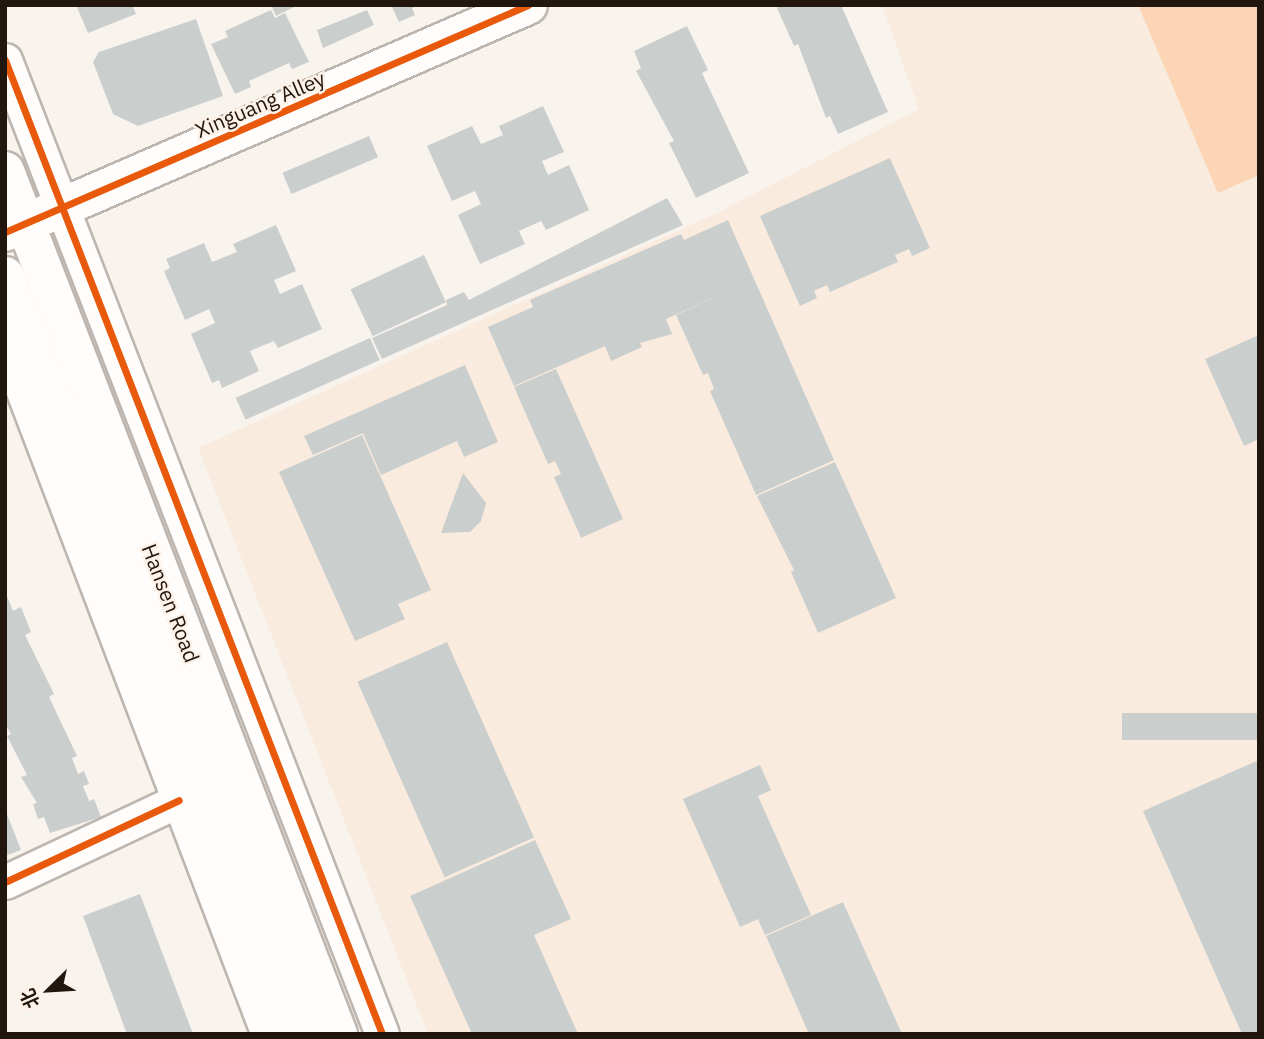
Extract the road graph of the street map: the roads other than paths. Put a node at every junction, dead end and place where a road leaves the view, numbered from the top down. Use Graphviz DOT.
graph roads {
  1 [pos="528,5"];
  2 [pos="5,60"];
  3 [pos="5,171"];
  4 [pos="62,207"];
  5 [pos="15,228"];
  6 [pos="5,276"];
  7 [pos="5,344"];
  8 [pos="179,800"];
  9 [pos="5,882"];
  10 [pos="268,1034"];
  11 [pos="299,1034"];
  12 [pos="338,1034"];
  13 [pos="382,1034"];
  1 -- 4 [label="main road, Xinguang Alley"];
  2 -- 4 [label="street"];
  3 -- 5 [label="main road, Hansen Road"];
  4 -- 5 [label="main road, Xinguang Alley"];
  4 -- 13 [label="street"];
  5 -- 12 [label="main road, Hansen Road"];
  6 -- 11 [label="main road, Hansen Road"];
  7 -- 8 [label="street"];
  8 -- 9 [label="street"];
  8 -- 10 [label="street"];
}
